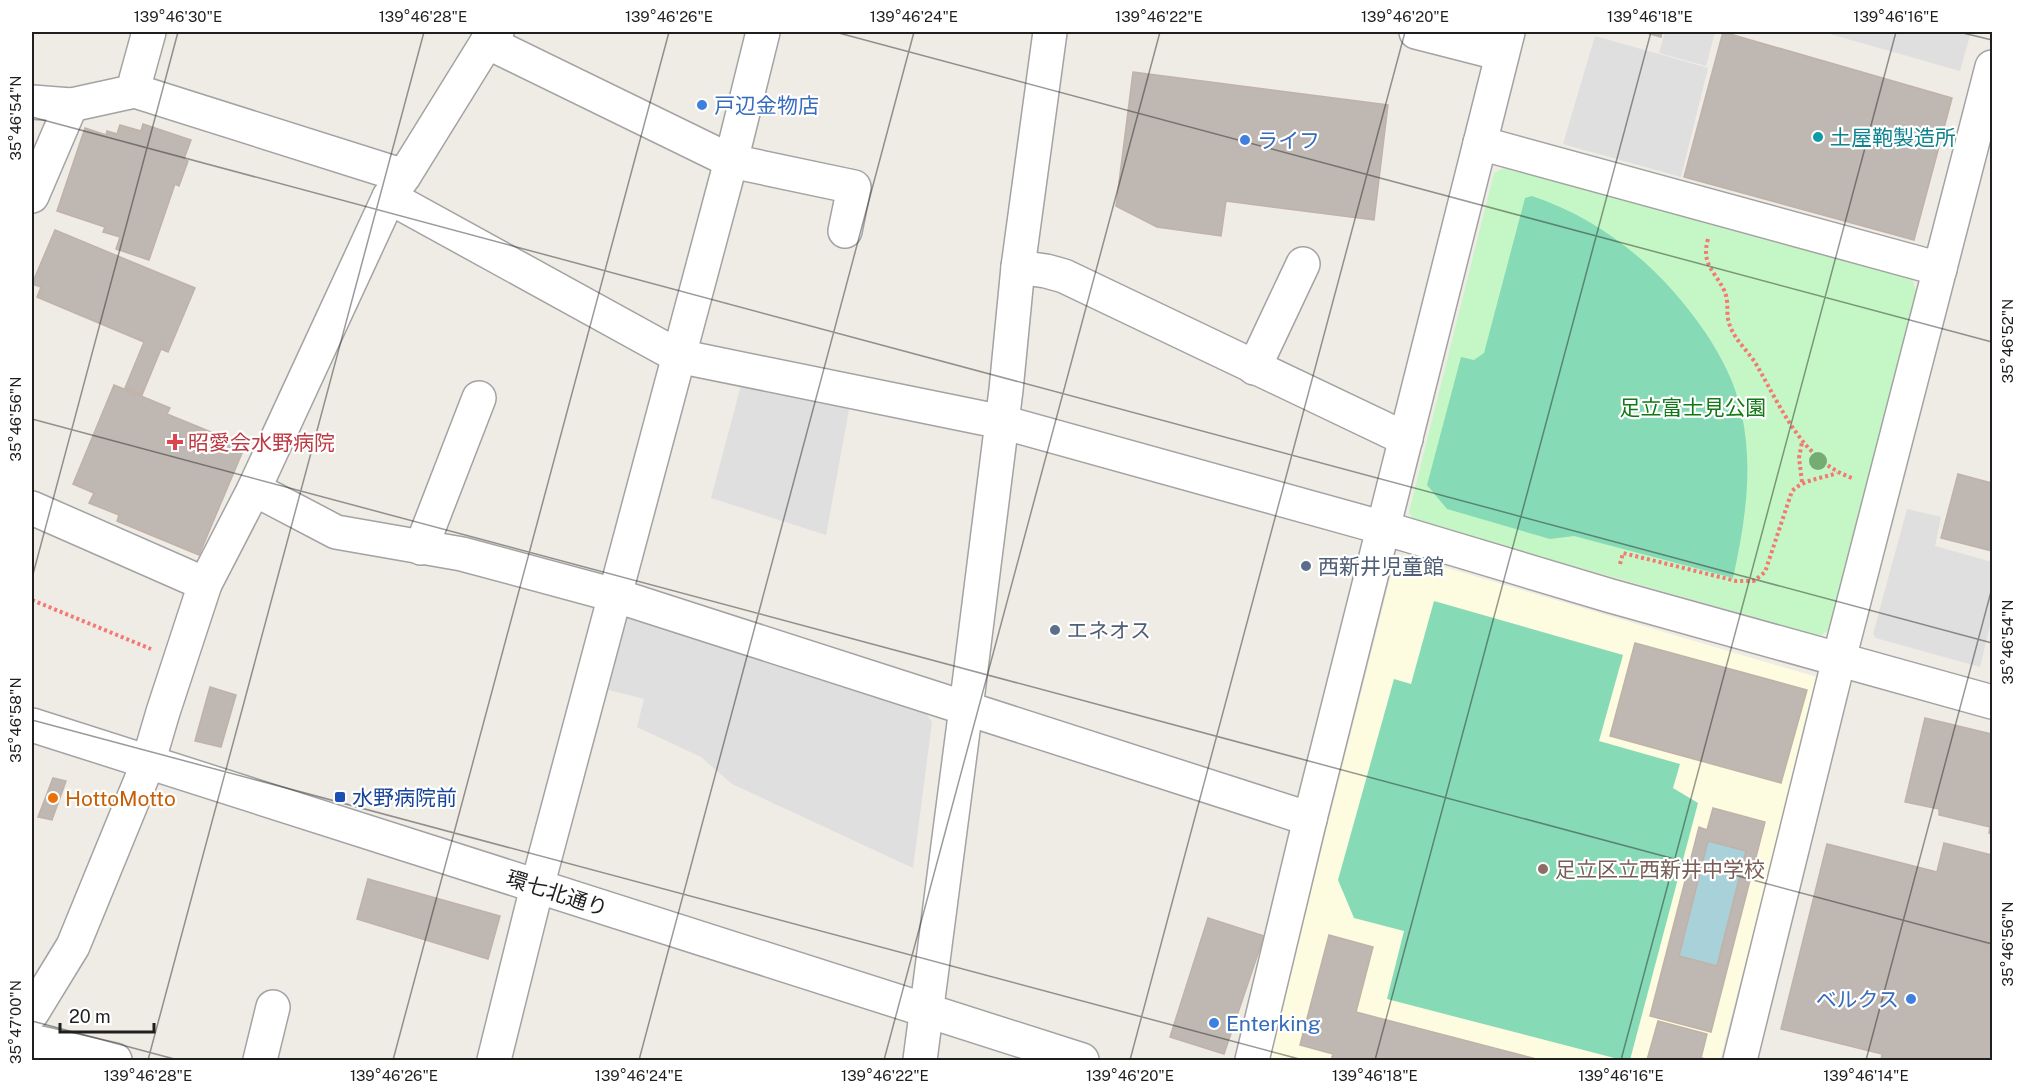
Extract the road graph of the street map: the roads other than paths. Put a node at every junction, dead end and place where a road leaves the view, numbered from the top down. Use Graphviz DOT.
graph roads {
  1 [pos="149,32"];
  2 [pos="762,32"];
  3 [pos="1050,32"];
  4 [pos="1416,32"];
  5 [pos="492,37"];
  6 [pos="1505,43"];
  7 [pos="1992,67"];
  8 [pos="135,91"];
  9 [pos="32,102"];
  10 [pos="71,105"];
  11 [pos="1480,143"];
  12 [pos="731,161"];
  13 [pos="397,187"];
  14 [pos="32,196"];
  15 [pos="845,231"];
  16 [pos="1303,264"];
  17 [pos="1018,267"];
  18 [pos="1940,269"];
  19 [pos="678,356"];
  20 [pos="1254,368"];
  21 [pos="479,398"];
  22 [pos="1002,422"];
  23 [pos="1406,439"];
  24 [pos="254,489"];
  25 [pos="32,508"];
  26 [pos="1384,528"];
  27 [pos="421,548"];
  28 [pos="205,584"];
  29 [pos="614,595"];
  30 [pos="1839,659"];
  31 [pos="1992,702"];
  32 [pos="966,708"];
  33 [pos="32,725"];
  34 [pos="148,763"];
  35 [pos="1310,819"];
  36 [pos="537,887"];
  37 [pos="273,1007"];
  38 [pos="925,1011"];
  39 [pos="32,1013"];
  40 [pos="32,1041"];
  41 [pos="115,1060"];
  42 [pos="260,1060"];
  43 [pos="494,1060"];
  44 [pos="920,1060"];
  45 [pos="1082,1060"];
  46 [pos="1252,1060"];
  47 [pos="1740,1060"];
  1 -- 8 [label="street"];
  2 -- 12 [label="street"];
  3 -- 17 [label="street"];
  4 -- 6 [label="street"];
  5 -- 12 [label="street"];
  5 -- 13 [label="street"];
  6 -- 11 [label="street"];
  7 -- 18 [label="street"];
  8 -- 10 [label="street"];
  8 -- 13 [label="street"];
  9 -- 10 [label="street"];
  10 -- 14 [label="street"];
  11 -- 18 [label="street"];
  11 -- 23 [label="street"];
  12 -- 15 [label="street"];
  12 -- 19 [label="street"];
  13 -- 19 [label="street"];
  13 -- 24 [label="street"];
  16 -- 20 [label="street"];
  17 -- 20 [label="street"];
  17 -- 22 [label="street"];
  18 -- 30 [label="street"];
  19 -- 22 [label="street"];
  19 -- 29 [label="street"];
  20 -- 23 [label="street"];
  21 -- 27 [label="street"];
  22 -- 26 [label="street"];
  22 -- 32 [label="street"];
  23 -- 26 [label="street"];
  24 -- 27 [label="street"];
  24 -- 28 [label="street"];
  25 -- 28 [label="street"];
  26 -- 30 [label="street"];
  26 -- 35 [label="street"];
  27 -- 29 [label="street"];
  28 -- 34 [label="street"];
  29 -- 32 [label="street"];
  29 -- 36 [label="street"];
  30 -- 31 [label="street"];
  30 -- 47 [label="street"];
  32 -- 35 [label="street"];
  32 -- 38 [label="street"];
  33 -- 34 [label="street, 環七北通り"];
  34 -- 36 [label="street, 環七北通り"];
  34 -- 39 [label="street"];
  35 -- 46 [label="street"];
  36 -- 38 [label="street, 環七北通り"];
  36 -- 43 [label="street"];
  37 -- 42 [label="street"];
  38 -- 44 [label="street"];
  38 -- 45 [label="street, 環七北通り"];
  40 -- 41 [label="street"];
}
